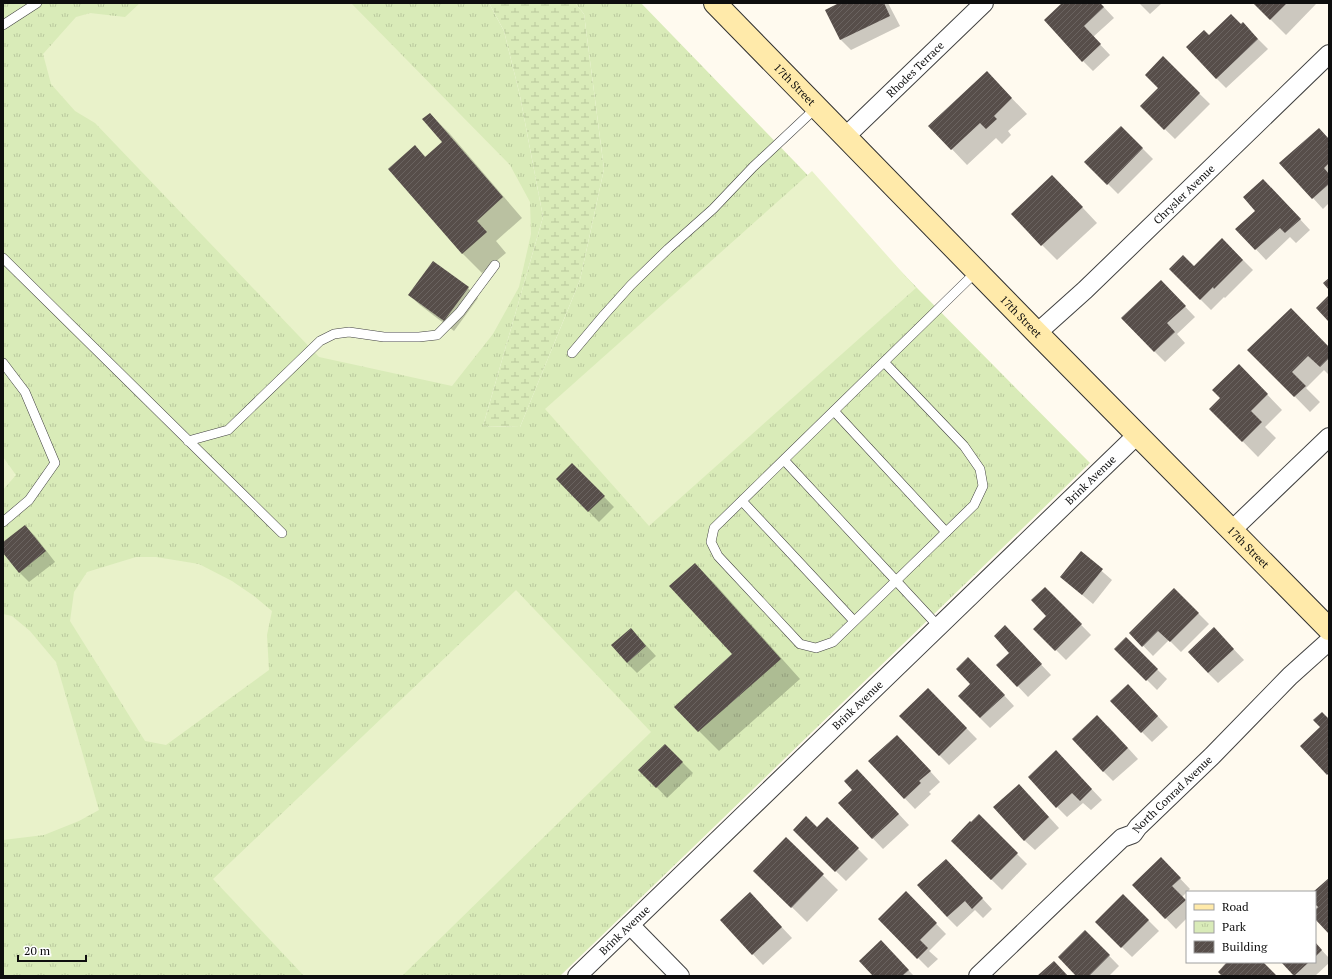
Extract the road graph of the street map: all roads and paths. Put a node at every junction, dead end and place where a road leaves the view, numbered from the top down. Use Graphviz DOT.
graph roads {
  1 [pos="37,3"];
  2 [pos="715,3"];
  3 [pos="984,3"];
  4 [pos="3,25"];
  5 [pos="1329,54"];
  6 [pos="817,107"];
  7 [pos="846,136"];
  8 [pos="3,258"];
  9 [pos="495,265"];
  10 [pos="976,271"];
  11 [pos="1037,333"];
  12 [pos="572,353"];
  13 [pos="884,362"];
  14 [pos="3,363"];
  15 [pos="834,411"];
  16 [pos="1138,434"];
  17 [pos="1329,437"];
  18 [pos="188,441"];
  19 [pos="784,460"];
  20 [pos="742,501"];
  21 [pos="3,522"];
  22 [pos="1232,530"];
  23 [pos="946,532"];
  24 [pos="282,533"];
  25 [pos="896,581"];
  26 [pos="854,621"];
  27 [pos="939,627"];
  28 [pos="1329,629"];
  29 [pos="1329,641"];
  30 [pos="630,925"];
  31 [pos="577,976"];
  32 [pos="680,976"];
  33 [pos="978,976"];
  1 -- 4 [label="lane"];
  2 -- 6 [label="main road, 17th Street"];
  3 -- 7 [label="street, Rhodes Terrace"];
  5 -- 11 [label="street, Chrysler Avenue"];
  6 -- 7 [label="main road, 17th Street"];
  6 -- 12 [label="lane"];
  7 -- 10 [label="main road, 17th Street"];
  8 -- 18 [label="lane"];
  9 -- 18 [label="lane"];
  10 -- 11 [label="main road, 17th Street"];
  10 -- 13 [label="lane"];
  11 -- 16 [label="main road, 17th Street"];
  13 -- 15 [label="lane"];
  13 -- 23 [label="lane"];
  14 -- 21 [label="lane"];
  15 -- 19 [label="lane"];
  15 -- 23 [label="lane"];
  16 -- 22 [label="main road, 17th Street"];
  16 -- 27 [label="street, Brink Avenue"];
  17 -- 22 [label="street"];
  18 -- 24 [label="lane"];
  19 -- 20 [label="lane"];
  19 -- 25 [label="lane"];
  20 -- 26 [label="lane"];
  20 -- 26 [label="lane"];
  22 -- 28 [label="main road, 17th Street"];
  23 -- 25 [label="lane"];
  25 -- 26 [label="lane"];
  25 -- 27 [label="lane"];
  27 -- 30 [label="street, Brink Avenue"];
  29 -- 33 [label="street, North Conrad Avenue"];
  30 -- 31 [label="street, Brink Avenue"];
  30 -- 32 [label="street"];
}
